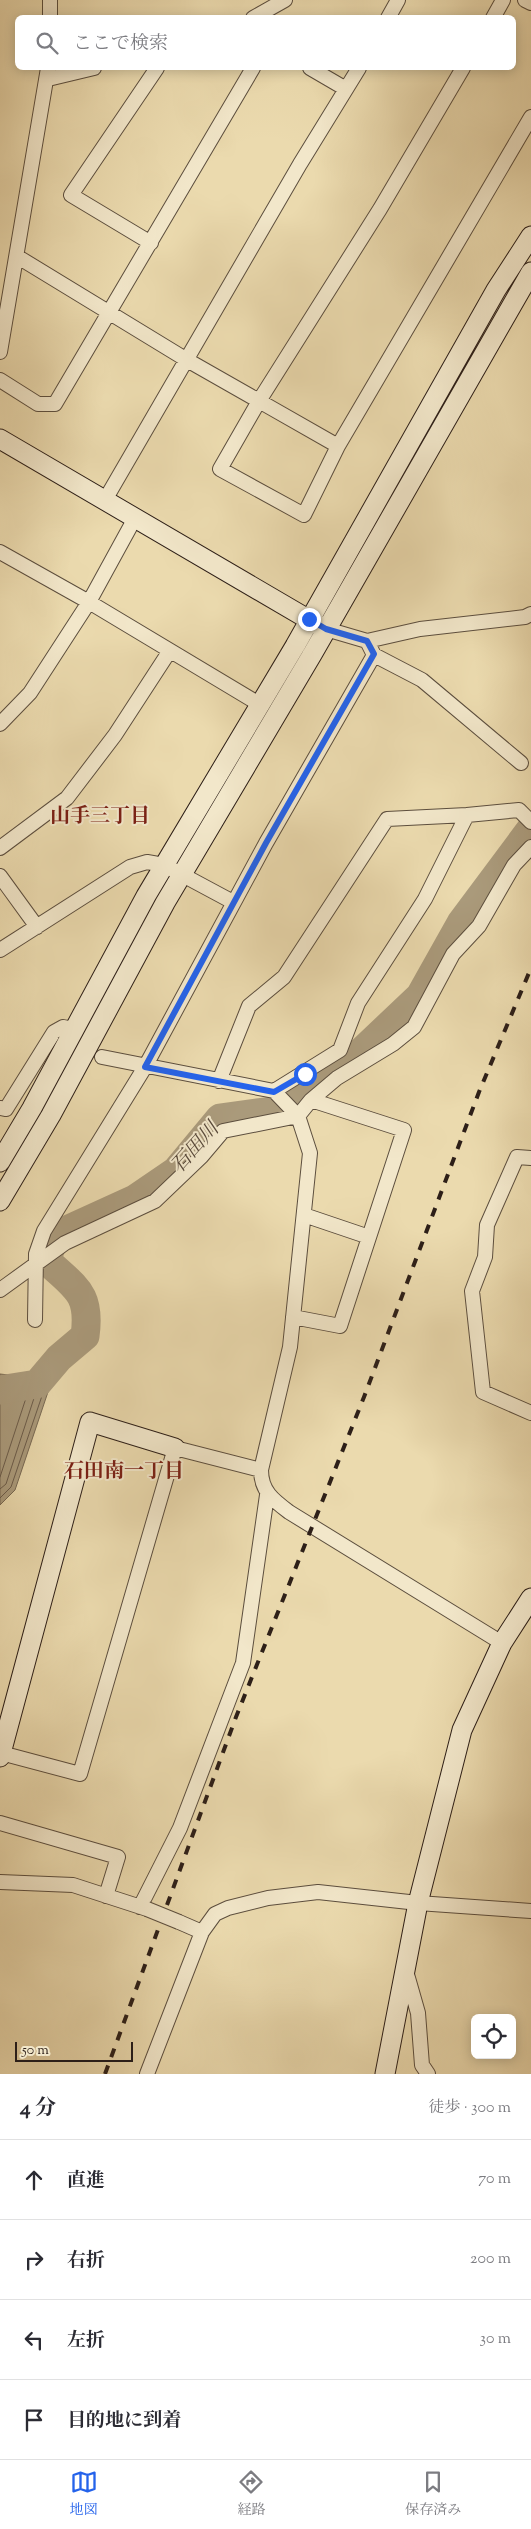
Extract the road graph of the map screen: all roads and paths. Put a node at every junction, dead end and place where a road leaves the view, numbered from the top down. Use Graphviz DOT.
graph roads {
  1 [pos="50,0"];
  2 [pos="285,0"];
  3 [pos="398,0"];
  4 [pos="503,0"];
  5 [pos="525,0"];
  6 [pos="531,3"];
  7 [pos="50,15"];
  8 [pos="258,15"];
  9 [pos="390,15"];
  10 [pos="495,15"];
  11 [pos="76,70"];
  12 [pos="156,70"];
  13 [pos="252,70"];
  14 [pos="313,70"];
  15 [pos="358,70"];
  16 [pos="462,70"];
  17 [pos="48,73"];
  18 [pos="346,89"];
  19 [pos="531,117"];
  20 [pos="531,236"];
  21 [pos="151,243"];
  22 [pos="18,257"];
  23 [pos="531,272"];
  24 [pos="110,313"];
  25 [pos="0,352"];
  26 [pos="187,360"];
  27 [pos="0,380"];
  28 [pos="259,401"];
  29 [pos="0,439"];
  30 [pos="338,446"];
  31 [pos="105,500"];
  32 [pos="135,518"];
  33 [pos="2,558"];
  34 [pos="89,602"];
  35 [pos="531,614"];
  36 [pos="309,619"];
  37 [pos="326,629"];
  38 [pos="367,641"];
  39 [pos="169,652"];
  40 [pos="374,654"];
  41 [pos="258,704"];
  42 [pos="0,724"];
  43 [pos="520,763"];
  44 [pos="468,815"];
  45 [pos="531,822"];
  46 [pos="531,847"];
  47 [pos="0,848"];
  48 [pos="164,865"];
  49 [pos="182,874"];
  50 [pos="0,876"];
  51 [pos="233,902"];
  52 [pos="37,928"];
  53 [pos="0,950"];
  54 [pos="74,1029"];
  55 [pos="340,1050"];
  56 [pos="102,1057"];
  57 [pos="145,1067"];
  58 [pos="337,1078"];
  59 [pos="219,1081"];
  60 [pos="274,1092"];
  61 [pos="311,1100"];
  62 [pos="0,1108"];
  63 [pos="298,1116"];
  64 [pos="531,1158"];
  65 [pos="0,1162"];
  66 [pos="0,1201"];
  67 [pos="304,1215"];
  68 [pos="369,1238"];
  69 [pos="36,1262"];
  70 [pos="0,1290"];
  71 [pos="293,1317"];
  72 [pos="35,1320"];
  73 [pos="531,1413"];
  74 [pos="176,1448"];
  75 [pos="261,1470"];
  76 [pos="268,1495"];
  77 [pos="531,1598"];
  78 [pos="502,1643"];
  79 [pos="0,1755"];
  80 [pos="0,1824"];
  81 [pos="0,1882"];
  82 [pos="106,1896"];
  83 [pos="418,1903"];
  84 [pos="144,1908"];
  85 [pos="531,1911"];
  86 [pos="202,1932"];
  87 [pos="405,1968"];
  88 [pos="147,2074"];
  89 [pos="385,2074"];
  90 [pos="428,2074"];
  1 -- 7 [label="street"];
  2 -- 8 [label="street"];
  3 -- 9 [label="street"];
  4 -- 10 [label="street"];
  5 -- 6 [label="street"];
  11 -- 17 [label="street"];
  12 -- 21 [label="street"];
  13 -- 21 [label="street"];
  14 -- 18 [label="street"];
  15 -- 18 [label="street"];
  16 -- 28 [label="street"];
  17 -- 22 [label="street"];
  18 -- 26 [label="street"];
  19 -- 30 [label="street"];
  20 -- 36 [label="street"];
  21 -- 24 [label="street"];
  22 -- 24 [label="street"];
  22 -- 25 [label="street"];
  23 -- 37 [label="street"];
  24 -- 26 [label="street"];
  24 -- 27 [label="street"];
  26 -- 28 [label="street"];
  26 -- 31 [label="street"];
  28 -- 30 [label="street"];
  28 -- 30 [label="street"];
  29 -- 31 [label="street"];
  31 -- 32 [label="street"];
  32 -- 34 [label="street"];
  32 -- 36 [label="street"];
  33 -- 34 [label="street"];
  34 -- 39 [label="street"];
  34 -- 42 [label="street"];
  35 -- 38 [label="street"];
  36 -- 37 [label="street"];
  36 -- 41 [label="street"];
  37 -- 38 [label="street"];
  37 -- 49 [label="street"];
  38 -- 40 [label="street"];
  39 -- 41 [label="street"];
  39 -- 47 [label="street"];
  40 -- 43 [label="street"];
  40 -- 51 [label="street"];
  41 -- 48 [label="street"];
  44 -- 45 [label="street"];
  44 -- 55 [label="street"];
  44 -- 59 [label="street"];
  46 -- 58 [label="street"];
  48 -- 49 [label="street"];
  48 -- 52 [label="street"];
  48 -- 54 [label="street"];
  49 -- 51 [label="street"];
  49 -- 66 [label="street"];
  50 -- 52 [label="street"];
  51 -- 57 [label="street"];
  52 -- 53 [label="street"];
  54 -- 62 [label="street"];
  54 -- 65 [label="street"];
  55 -- 58 [label="street"];
  55 -- 60 [label="street"];
  56 -- 57 [label="street"];
  57 -- 59 [label="street"];
  57 -- 69 [label="street"];
  58 -- 61 [label="street"];
  59 -- 60 [label="street"];
  60 -- 63 [label="street"];
  61 -- 63 [label="street"];
  61 -- 68 [label="street"];
  63 -- 67 [label="street"];
  63 -- 69 [label="street"];
  64 -- 73 [label="street"];
  67 -- 68 [label="street"];
  67 -- 71 [label="street"];
  68 -- 71 [label="street"];
  69 -- 70 [label="street"];
  69 -- 72 [label="street"];
  71 -- 75 [label="street"];
  74 -- 75 [label="street"];
  74 -- 79 [label="street"];
  74 -- 79 [label="street"];
  75 -- 76 [label="street"];
  76 -- 78 [label="street"];
  76 -- 84 [label="street"];
  77 -- 78 [label="street"];
  78 -- 83 [label="street"];
  80 -- 82 [label="street"];
  81 -- 82 [label="street"];
  82 -- 84 [label="street"];
  83 -- 85 [label="street"];
  83 -- 86 [label="street"];
  83 -- 87 [label="street"];
  84 -- 86 [label="street, bridge"];
  86 -- 88 [label="street"];
  87 -- 89 [label="street"];
  87 -- 90 [label="street"];
}
